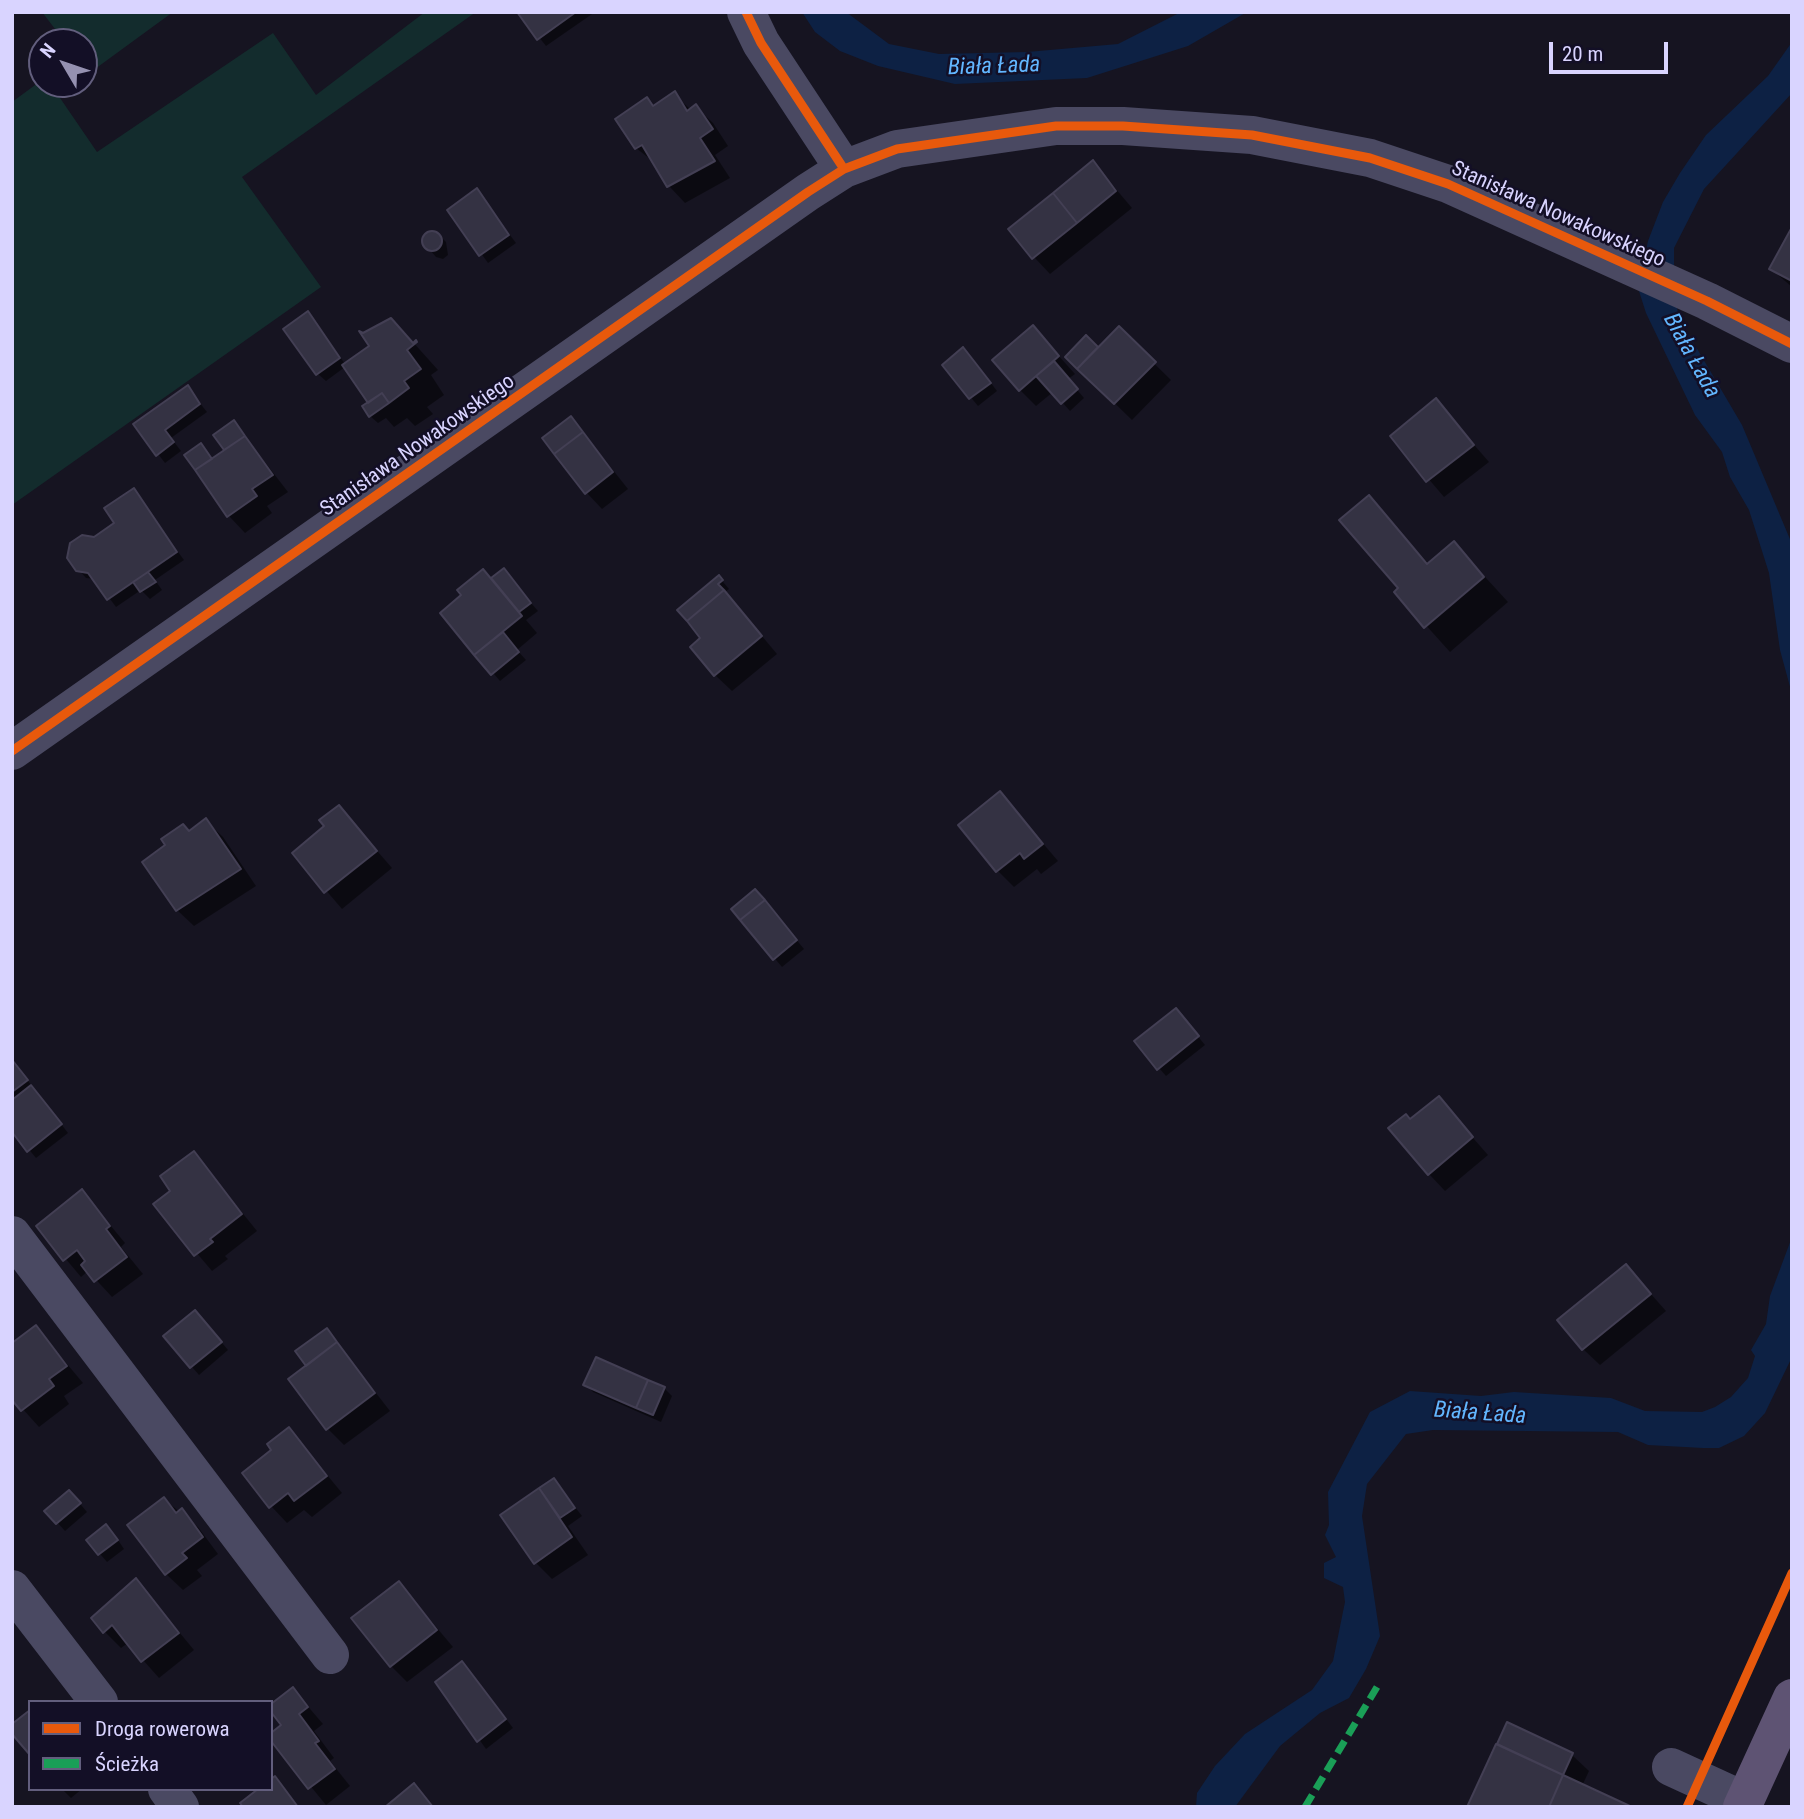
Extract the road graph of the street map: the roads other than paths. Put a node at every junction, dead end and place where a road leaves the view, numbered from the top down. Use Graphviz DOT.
graph roads {
  1 [pos="746,12"];
  2 [pos="844,169"];
  3 [pos="1792,344"];
  4 [pos="12,751"];
  5 [pos="12,1235"];
  6 [pos="12,1589"];
  7 [pos="330,1654"];
  8 [pos="1792,1698"];
  9 [pos="97,1700"];
  10 [pos="1671,1767"];
  11 [pos="168,1791"];
  12 [pos="1744,1804"];
  13 [pos="180,1807"];
  1 -- 2 [label="street"];
  2 -- 3 [label="street, Stanisława Nowakowskiego"];
  2 -- 4 [label="street, Stanisława Nowakowskiego"];
  5 -- 7 [label="street"];
  6 -- 9 [label="street"];
  8 -- 12 [label="main road"];
  10 -- 12 [label="street"];
  11 -- 13 [label="street"];
}
